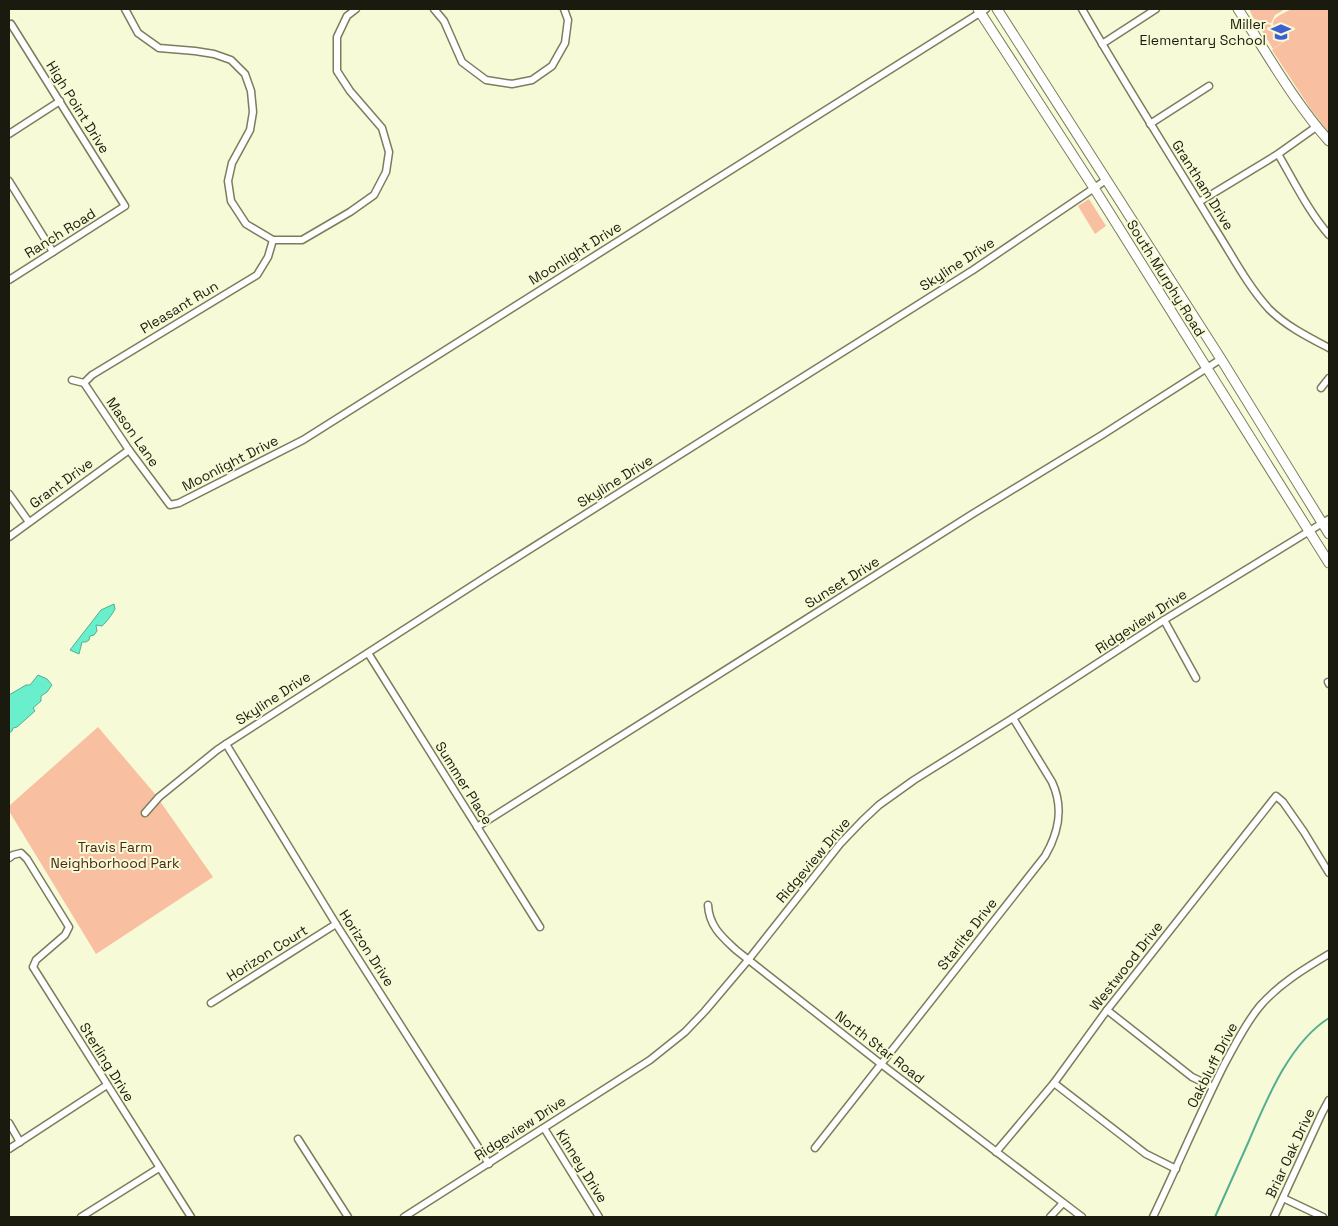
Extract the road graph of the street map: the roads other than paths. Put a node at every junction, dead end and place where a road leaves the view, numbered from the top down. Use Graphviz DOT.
graph roads {
  1 [pos="125,9"];
  2 [pos="356,9"];
  3 [pos="434,9"];
  4 [pos="564,9"];
  5 [pos="997,9"];
  6 [pos="1082,9"];
  7 [pos="1156,9"];
  8 [pos="1238,9"];
  9 [pos="982,10"];
  10 [pos="9,25"];
  11 [pos="1102,44"];
  12 [pos="1209,86"];
  13 [pos="60,101"];
  14 [pos="1150,124"];
  15 [pos="1316,127"];
  16 [pos="9,134"];
  17 [pos="1329,141"];
  18 [pos="1278,154"];
  19 [pos="9,180"];
  20 [pos="1106,180"];
  21 [pos="1094,188"];
  22 [pos="1199,202"];
  23 [pos="125,206"];
  24 [pos="1329,235"];
  25 [pos="273,240"];
  26 [pos="53,252"];
  27 [pos="9,280"];
  28 [pos="1329,348"];
  29 [pos="1221,360"];
  30 [pos="1206,368"];
  31 [pos="1329,378"];
  32 [pos="72,380"];
  33 [pos="84,383"];
  34 [pos="1321,388"];
  35 [pos="129,450"];
  36 [pos="9,494"];
  37 [pos="170,505"];
  38 [pos="1326,521"];
  39 [pos="29,522"];
  40 [pos="1309,531"];
  41 [pos="1329,534"];
  42 [pos="9,537"];
  43 [pos="1329,563"];
  44 [pos="1164,620"];
  45 [pos="368,653"];
  46 [pos="1196,678"];
  47 [pos="1013,718"];
  48 [pos="226,744"];
  49 [pos="145,813"];
  50 [pos="477,827"];
  51 [pos="9,858"];
  52 [pos="1329,873"];
  53 [pos="708,905"];
  54 [pos="336,924"];
  55 [pos="540,927"];
  56 [pos="1329,954"];
  57 [pos="749,959"];
  58 [pos="211,1003"];
  59 [pos="1107,1010"];
  60 [pos="881,1064"];
  61 [pos="1054,1083"];
  62 [pos="107,1086"];
  63 [pos="1213,1087"];
  64 [pos="1329,1100"];
  65 [pos="9,1124"];
  66 [pos="544,1128"];
  67 [pos="298,1139"];
  68 [pos="20,1142"];
  69 [pos="815,1148"];
  70 [pos="9,1149"];
  71 [pos="996,1152"];
  72 [pos="489,1164"];
  73 [pos="160,1168"];
  74 [pos="1176,1169"];
  75 [pos="1282,1198"];
  76 [pos="1063,1203"];
  77 [pos="81,1217"];
  78 [pos="191,1217"];
  79 [pos="348,1217"];
  80 [pos="404,1217"];
  81 [pos="599,1217"];
  82 [pos="1050,1217"];
  83 [pos="1082,1217"];
  84 [pos="1153,1217"];
  85 [pos="1274,1217"];
  86 [pos="1323,1217"];
  1 -- 25 [label="street"];
  2 -- 25 [label="street"];
  3 -- 4 [label="street"];
  5 -- 20 [label="main road, South Murphy Road"];
  6 -- 11 [label="street, Grantham Drive"];
  7 -- 11 [label="street"];
  8 -- 15 [label="main road"];
  9 -- 21 [label="main road, South Murphy Road"];
  9 -- 37 [label="street, Moonlight Drive"];
  10 -- 13 [label="street, High Point Drive"];
  11 -- 14 [label="street, Grantham Drive"];
  12 -- 14 [label="street"];
  13 -- 16 [label="street"];
  13 -- 23 [label="street, High Point Drive"];
  14 -- 22 [label="street, Grantham Drive"];
  15 -- 17 [label="main road"];
  15 -- 18 [label="street"];
  18 -- 22 [label="street"];
  18 -- 24 [label="street"];
  19 -- 26 [label="street"];
  20 -- 21 [label="street, Skyline Drive"];
  20 -- 29 [label="main road, South Murphy Road"];
  21 -- 30 [label="main road, South Murphy Road"];
  21 -- 45 [label="street, Skyline Drive"];
  22 -- 28 [label="street, Grantham Drive"];
  23 -- 26 [label="street, Ranch Road"];
  25 -- 33 [label="street, Pleasant Run"];
  26 -- 27 [label="street, Ranch Road"];
  29 -- 30 [label="street, Sunset Drive"];
  29 -- 38 [label="main road, South Murphy Road"];
  30 -- 40 [label="main road, South Murphy Road"];
  30 -- 50 [label="street, Sunset Drive"];
  31 -- 34 [label="street"];
  32 -- 33 [label="street"];
  33 -- 35 [label="street, Mason Lane"];
  35 -- 37 [label="street, Mason Lane"];
  35 -- 39 [label="street, Grant Drive"];
  36 -- 39 [label="street"];
  38 -- 40 [label="street, Ridgeview Drive"];
  38 -- 41 [label="main road, South Murphy Road"];
  39 -- 42 [label="street, Grant Drive"];
  40 -- 43 [label="main road, South Murphy Road"];
  40 -- 44 [label="street, Ridgeview Drive"];
  44 -- 46 [label="street"];
  44 -- 47 [label="street, Ridgeview Drive"];
  45 -- 48 [label="street, Skyline Drive"];
  45 -- 50 [label="street, Summer Place"];
  47 -- 57 [label="street, Ridgeview Drive"];
  47 -- 60 [label="street, Starlite Drive"];
  48 -- 49 [label="street, Skyline Drive"];
  48 -- 54 [label="street, Horizon Drive"];
  50 -- 55 [label="street, Summer Place"];
  51 -- 62 [label="street, Sterling Drive"];
  52 -- 59 [label="street, Westwood Drive"];
  53 -- 57 [label="street, North Star Road"];
  54 -- 58 [label="street, Horizon Court"];
  54 -- 72 [label="street, Horizon Drive"];
  56 -- 63 [label="street, Oakbluff Drive"];
  57 -- 60 [label="street, North Star Road"];
  57 -- 66 [label="street, Ridgeview Drive"];
  59 -- 61 [label="street, Westwood Drive"];
  59 -- 63 [label="street"];
  60 -- 69 [label="street, Starlite Drive"];
  60 -- 71 [label="street, North Star Road"];
  61 -- 71 [label="street, Westwood Drive"];
  61 -- 74 [label="street"];
  62 -- 68 [label="street"];
  62 -- 73 [label="street, Sterling Drive"];
  63 -- 74 [label="street, Oakbluff Drive"];
  64 -- 75 [label="street, Briar Oak Drive"];
  65 -- 68 [label="street"];
  66 -- 72 [label="street, Ridgeview Drive"];
  66 -- 81 [label="street, Kinney Drive"];
  67 -- 79 [label="street"];
  68 -- 70 [label="street"];
  71 -- 76 [label="street, North Star Road"];
  72 -- 80 [label="street, Ridgeview Drive"];
  73 -- 77 [label="street"];
  73 -- 78 [label="street, Sterling Drive"];
  74 -- 84 [label="street, Oakbluff Drive"];
  75 -- 85 [label="street, Briar Oak Drive"];
  75 -- 86 [label="street"];
  76 -- 82 [label="street"];
  76 -- 83 [label="street, North Star Road"];
}
